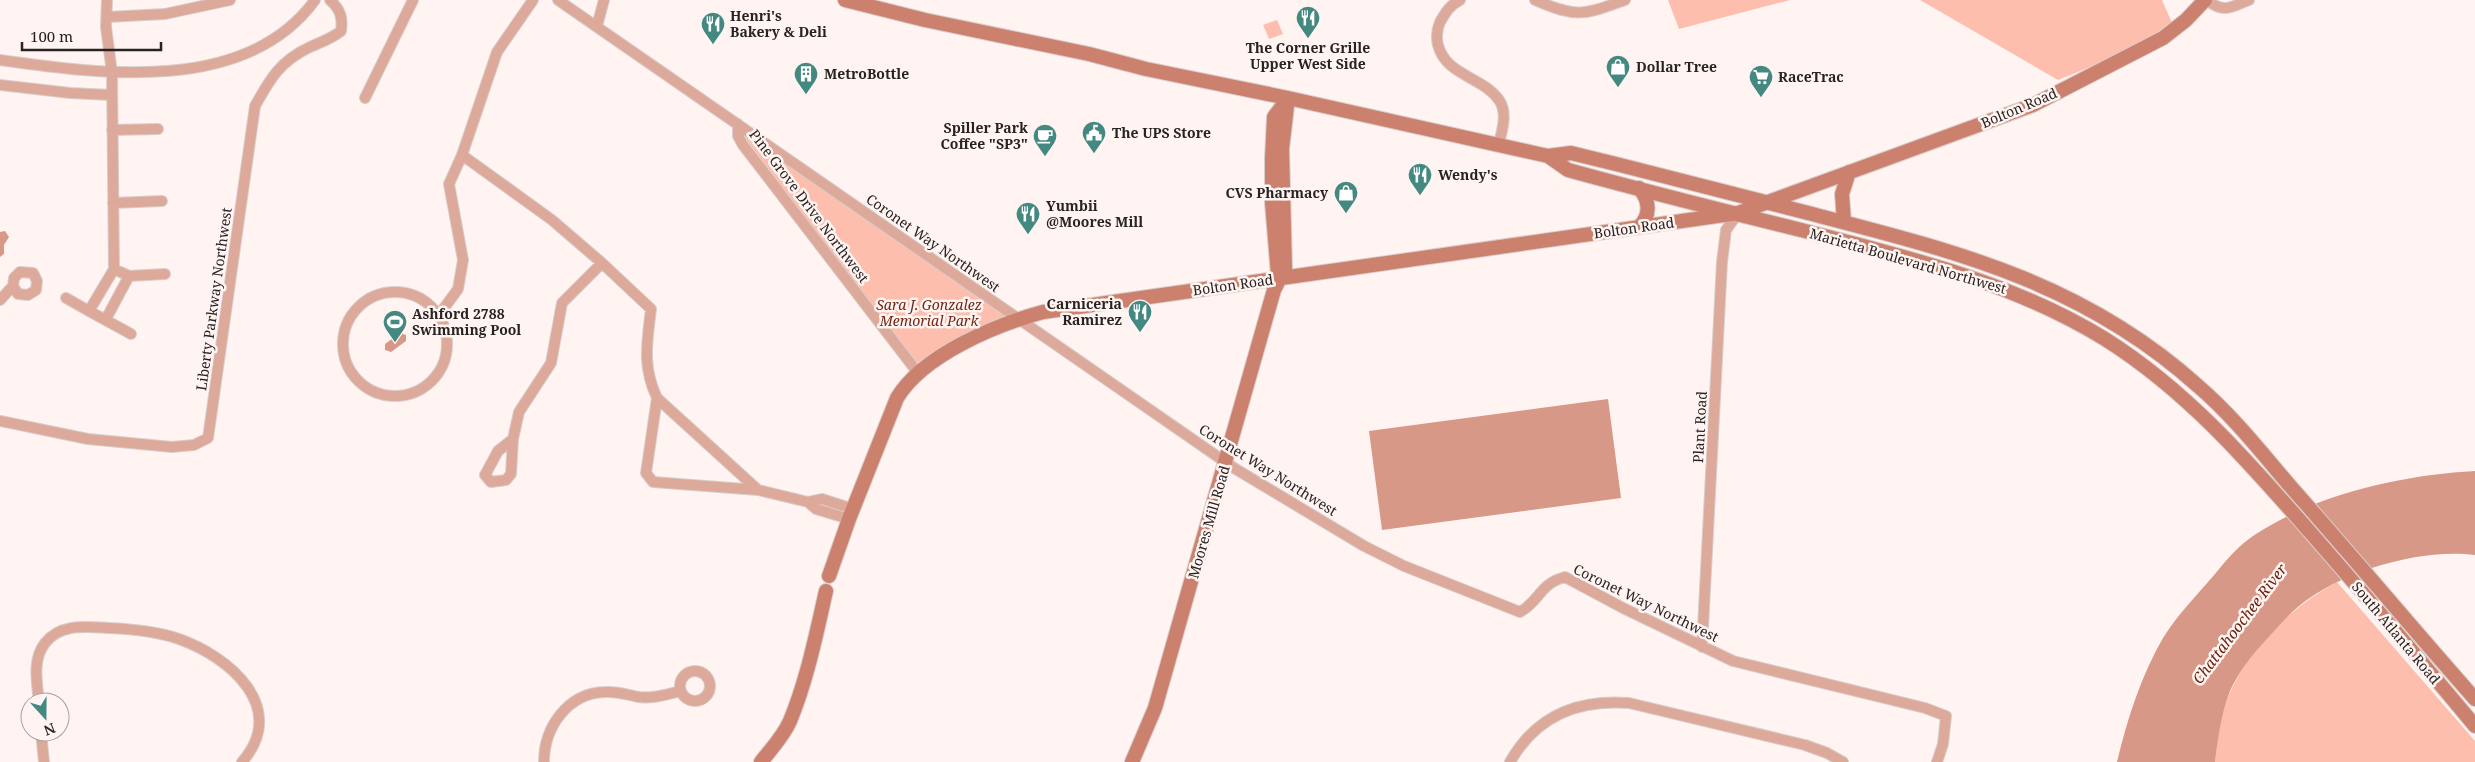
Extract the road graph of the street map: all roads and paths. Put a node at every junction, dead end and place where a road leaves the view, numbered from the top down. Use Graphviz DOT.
graph roads {
  1 [pos="107,0"];
  2 [pos="230,0"];
  3 [pos="314,0"];
  4 [pos="330,0"];
  5 [pos="412,0"];
  6 [pos="533,0"];
  7 [pos="558,0"];
  8 [pos="604,0"];
  9 [pos="845,0"];
  10 [pos="1460,0"];
  11 [pos="1535,0"];
  12 [pos="1625,0"];
  13 [pos="2206,0"];
  14 [pos="2250,0"];
  15 [pos="107,17"];
  16 [pos="596,26"];
  17 [pos="0,60"];
  18 [pos="112,73"];
  19 [pos="0,85"];
  20 [pos="111,95"];
  21 [pos="365,98"];
  22 [pos="1288,98"];
  23 [pos="738,124"];
  24 [pos="112,130"];
  25 [pos="158,130"];
  26 [pos="1499,144"];
  27 [pos="462,155"];
  28 [pos="1548,156"];
  29 [pos="1849,172"];
  30 [pos="1639,188"];
  31 [pos="162,201"];
  32 [pos="1766,201"];
  33 [pos="113,203"];
  34 [pos="1738,213"];
  35 [pos="1844,222"];
  36 [pos="1639,227"];
  37 [pos="602,263"];
  38 [pos="114,269"];
  39 [pos="165,274"];
  40 [pos="129,276"];
  41 [pos="1278,278"];
  42 [pos="13,286"];
  43 [pos="66,298"];
  44 [pos="0,300"];
  45 [pos="90,311"];
  46 [pos="439,315"];
  47 [pos="106,319"];
  48 [pos="1018,319"];
  49 [pos="131,334"];
  50 [pos="918,373"];
  51 [pos="657,398"];
  52 [pos="0,421"];
  53 [pos="513,439"];
  54 [pos="1226,462"];
  55 [pos="758,490"];
  56 [pos="851,514"];
  57 [pos="2317,540"];
  58 [pos="2338,540"];
  59 [pos="829,576"];
  60 [pos="826,591"];
  61 [pos="1702,647"];
  62 [pos="681,691"];
  63 [pos="38,692"];
  64 [pos="2475,699"];
  65 [pos="2475,726"];
  66 [pos="42,742"];
  67 [pos="44,762"];
  68 [pos="242,762"];
  69 [pos="544,762"];
  70 [pos="761,762"];
  71 [pos="1132,762"];
  72 [pos="1510,762"];
  73 [pos="1843,762"];
  74 [pos="1937,762"];
  1 -- 15 [label="street"];
  2 -- 15 [label="street"];
  3 -- 18 [label="street"];
  4 -- 52 [label="street, Liberty Parkway Northwest"];
  5 -- 21 [label="street"];
  6 -- 27 [label="street"];
  7 -- 16 [label="street, Coronet Way Northwest"];
  8 -- 16 [label="street"];
  9 -- 22 [label="main road"];
  10 -- 26 [label="street"];
  11 -- 12 [label="street"];
  13 -- 14 [label="street"];
  13 -- 29 [label="main road, Bolton Road"];
  15 -- 18 [label="street"];
  16 -- 23 [label="street, Coronet Way Northwest"];
  17 -- 18 [label="street"];
  18 -- 20 [label="street"];
  19 -- 20 [label="street"];
  20 -- 24 [label="street"];
  22 -- 26 [label="main road"];
  22 -- 41 [label="main road, Moores Mill Road"];
  23 -- 48 [label="street, Coronet Way Northwest"];
  23 -- 50 [label="street, Pine Grove Drive Northwest"];
  24 -- 25 [label="street"];
  24 -- 33 [label="street"];
  26 -- 28 [label="main road"];
  27 -- 37 [label="street"];
  27 -- 46 [label="street"];
  28 -- 30 [label="main road, Marietta Boulevard Northwest"];
  28 -- 32 [label="main road"];
  29 -- 32 [label="main road, Bolton Road"];
  29 -- 35 [label="main road"];
  30 -- 34 [label="main road, Marietta Boulevard Northwest"];
  30 -- 36 [label="main road"];
  31 -- 33 [label="street"];
  32 -- 34 [label="main road, Bolton Road"];
  32 -- 35 [label="main road, Marietta Boulevard Northwest"];
  33 -- 38 [label="street"];
  34 -- 36 [label="main road, Bolton Road"];
  34 -- 57 [label="main road, Marietta Boulevard Northwest"];
  34 -- 61 [label="street, Plant Road"];
  35 -- 58 [label="main road, Marietta Boulevard Northwest"];
  36 -- 41 [label="main road, Bolton Road"];
  37 -- 51 [label="street"];
  37 -- 53 [label="street"];
  38 -- 40 [label="street"];
  38 -- 45 [label="street"];
  39 -- 40 [label="street"];
  40 -- 47 [label="street"];
  41 -- 48 [label="main road, Bolton Road"];
  41 -- 54 [label="main road, Moores Mill Road"];
  42 -- 44 [label="street"];
  43 -- 45 [label="street"];
  45 -- 47 [label="street"];
  46 -- 46 [label="street"];
  47 -- 49 [label="street"];
  48 -- 50 [label="main road, Bolton Road"];
  48 -- 54 [label="street, Coronet Way Northwest"];
  50 -- 56 [label="main road, Bolton Road"];
  51 -- 55 [label="street"];
  51 -- 55 [label="street"];
  54 -- 61 [label="street, Coronet Way Northwest"];
  54 -- 71 [label="main road, Moores Mill Road"];
  55 -- 56 [label="street"];
  56 -- 59 [label="main road, Bolton Road"];
  57 -- 65 [label="main road, South Atlanta Road"];
  58 -- 64 [label="main road, South Atlanta Road"];
  60 -- 70 [label="main road"];
  61 -- 74 [label="street, Coronet Way Northwest"];
  62 -- 69 [label="street"];
  63 -- 68 [label="street"];
  66 -- 67 [label="street"];
  72 -- 73 [label="street"];
}
